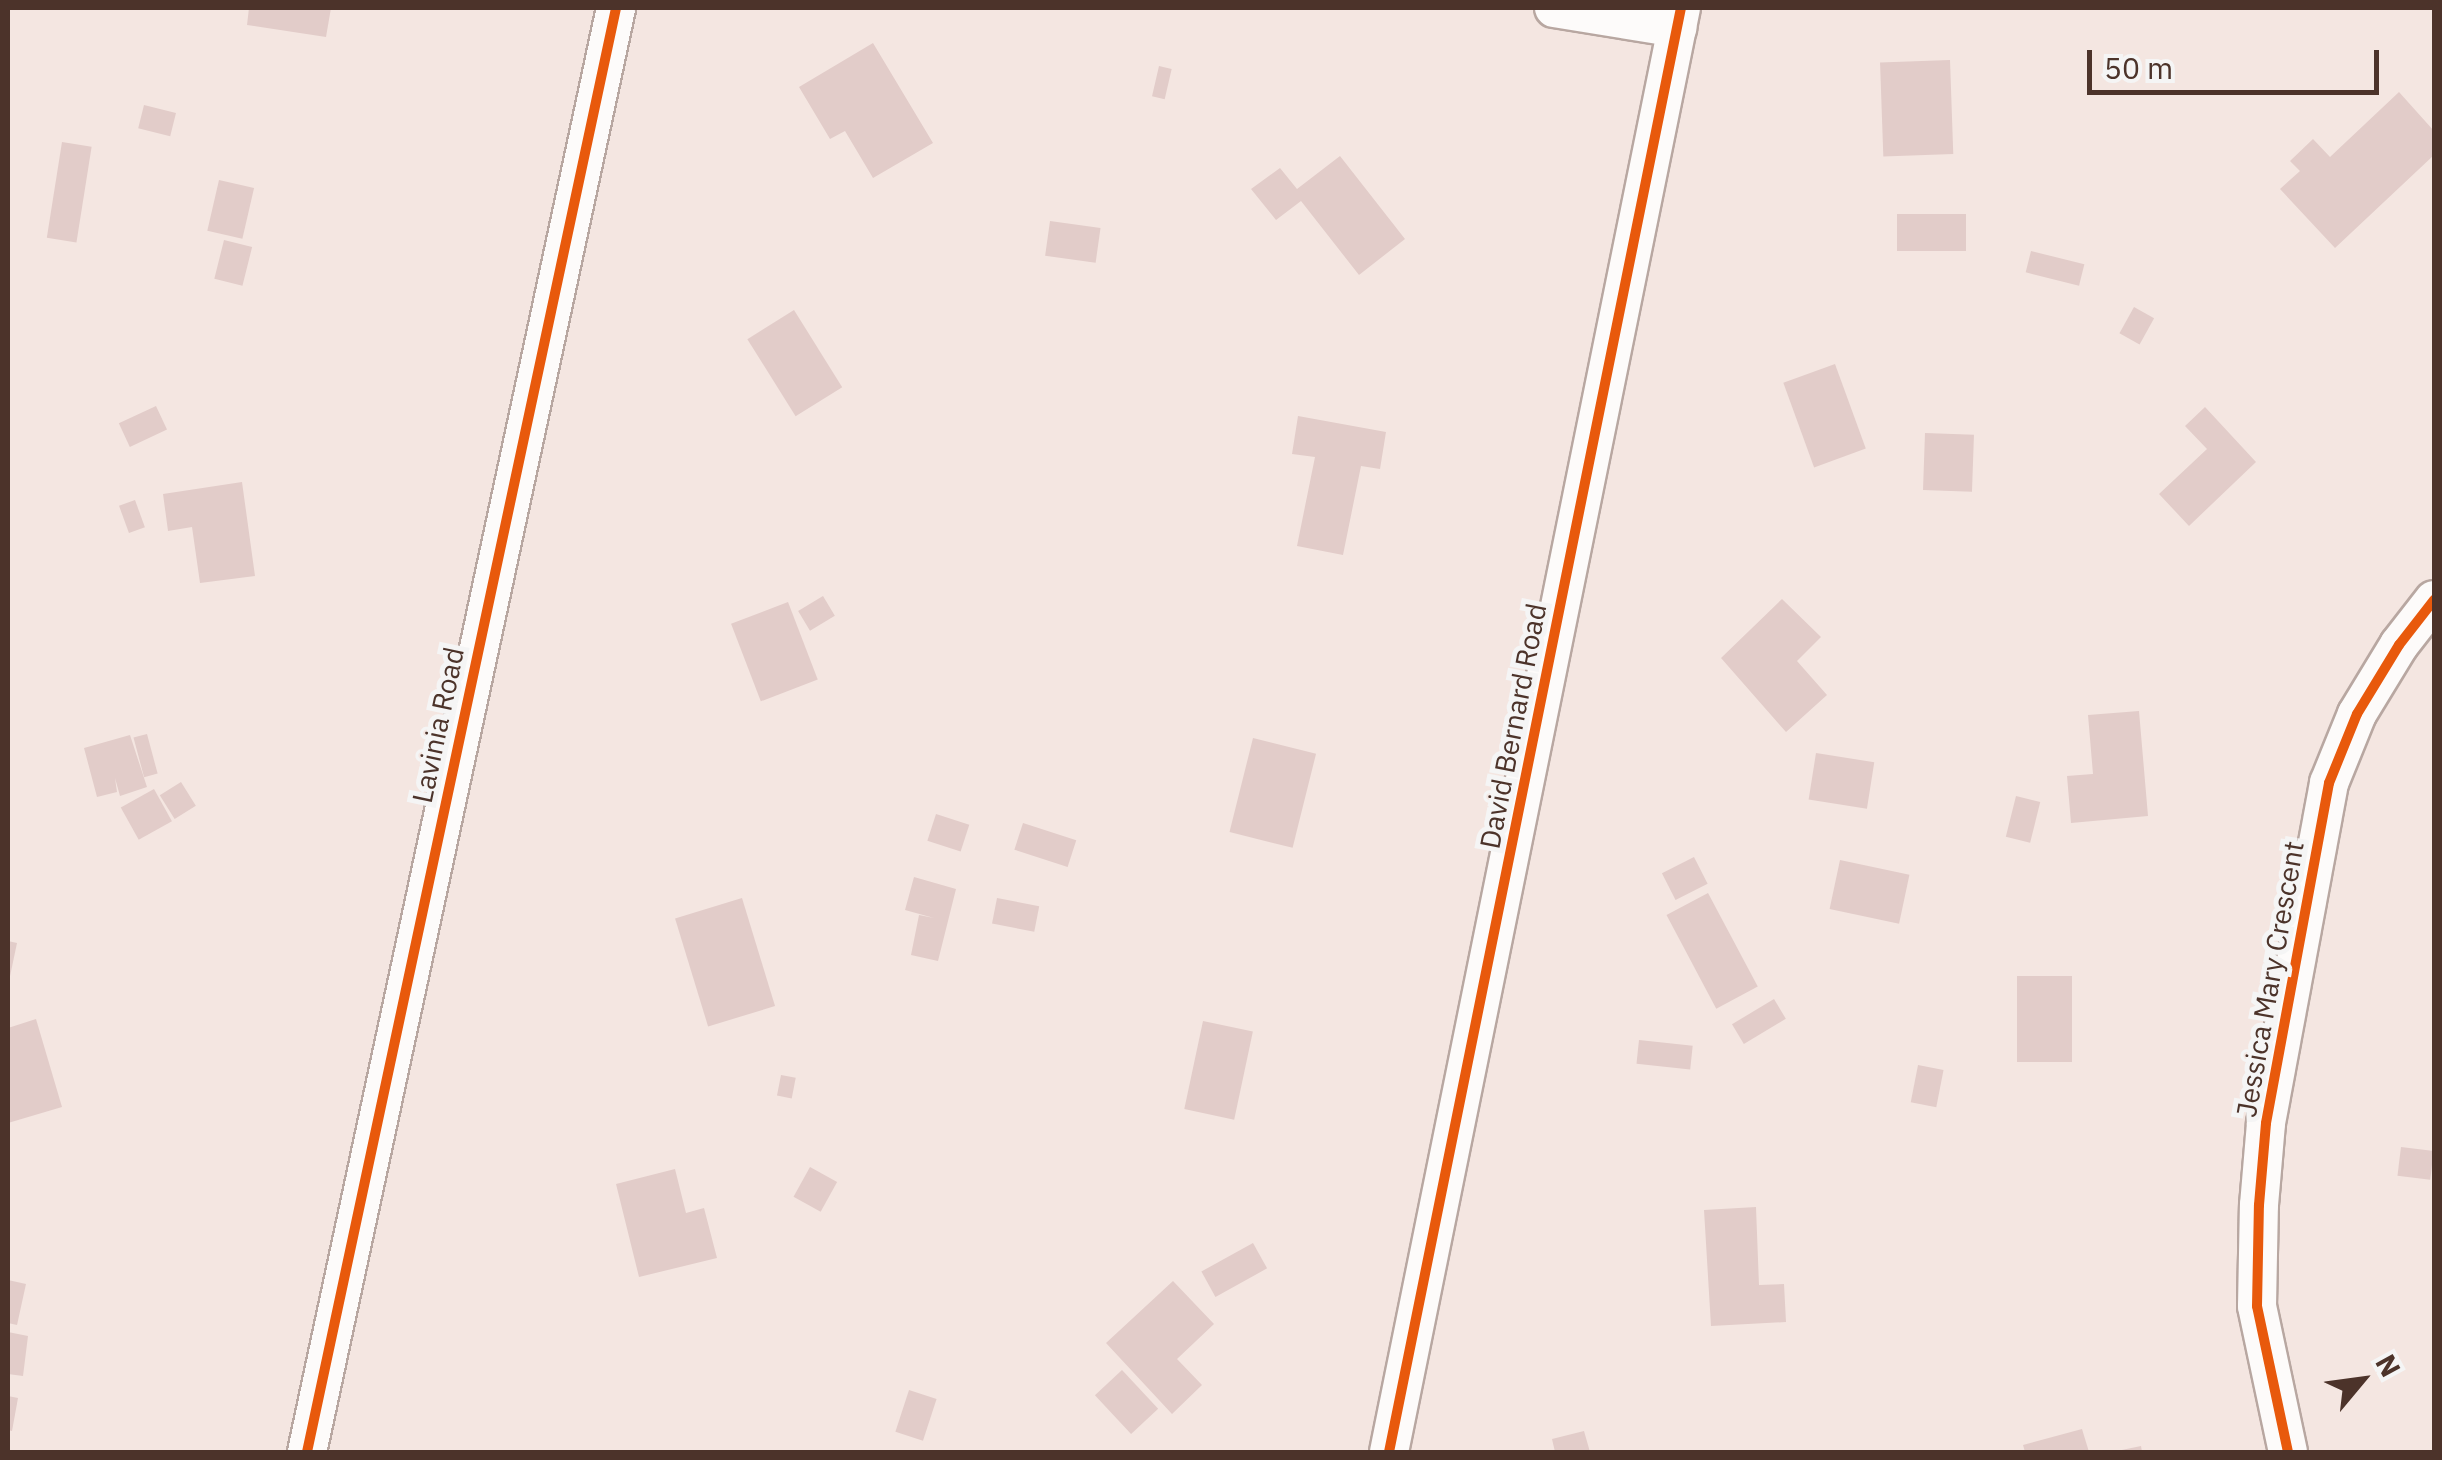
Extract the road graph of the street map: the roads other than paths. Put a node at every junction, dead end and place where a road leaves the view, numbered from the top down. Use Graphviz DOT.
graph roads {
  1 [pos="616,8"];
  2 [pos="1554,8"];
  3 [pos="1679,18"];
  4 [pos="2434,600"];
  5 [pos="308,1452"];
  6 [pos="1389,1452"];
  7 [pos="2288,1452"];
  1 -- 5 [label="street, Lavinia Road"];
  2 -- 3 [label="street"];
  3 -- 6 [label="street, David Bernard Road"];
  4 -- 7 [label="street, Jessica Mary Crescent"];
}
